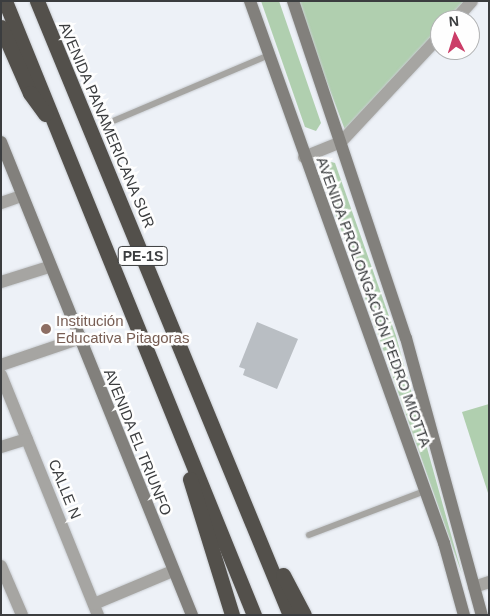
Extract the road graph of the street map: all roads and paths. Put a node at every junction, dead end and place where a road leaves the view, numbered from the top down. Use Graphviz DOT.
graph roads {
  1 [pos="6,1"];
  2 [pos="37,1"];
  3 [pos="250,1"];
  4 [pos="293,1"];
  5 [pos="1,27"];
  6 [pos="430,47"];
  7 [pos="269,55"];
  8 [pos="113,121"];
  9 [pos="60,135"];
  10 [pos="1,142"];
  11 [pos="342,142"];
  12 [pos="304,157"];
  13 [pos="21,196"];
  14 [pos="1,202"];
  15 [pos="49,267"];
  16 [pos="1,282"];
  17 [pos="78,339"];
  18 [pos="1,365"];
  19 [pos="1,375"];
  20 [pos="27,439"];
  21 [pos="1,446"];
  22 [pos="186,456"];
  23 [pos="425,491"];
  24 [pos="249,512"];
  25 [pos="309,535"];
  26 [pos="1,566"];
  27 [pos="173,571"];
  28 [pos="489,582"];
  29 [pos="474,587"];
  30 [pos="8,598"];
  31 [pos="96,609"];
  32 [pos="22,615"];
  33 [pos="192,615"];
  34 [pos="232,615"];
  35 [pos="254,615"];
  36 [pos="290,615"];
  37 [pos="304,615"];
  38 [pos="464,615"];
  39 [pos="482,615"];
  1 -- 9 [label="highway, PE-1S"];
  2 -- 24 [label="highway, AVENIDA PANAMERICANA SUR / PE-1S"];
  3 -- 7 [label="main road, AVENIDA PROLONGACIÓN PEDRO MIOTTA"];
  4 -- 11 [label="main road, AVENIDA PROLONGACIÓN PEDRO MIOTTA"];
  5 -- 9 [label="highway"];
  6 -- 11 [label="street"];
  7 -- 8 [label="lane"];
  7 -- 12 [label="main road, AVENIDA PROLONGACIÓN PEDRO MIOTTA"];
  9 -- 22 [label="highway, PE-1S"];
  10 -- 13 [label="main road, AVENIDA EL TRIUNFO"];
  11 -- 12 [label="street"];
  11 -- 29 [label="main road, AVENIDA PROLONGACIÓN PEDRO MIOTTA"];
  12 -- 23 [label="main road, AVENIDA PROLONGACIÓN PEDRO MIOTTA"];
  13 -- 14 [label="street"];
  13 -- 15 [label="main road, AVENIDA EL TRIUNFO"];
  15 -- 16 [label="street"];
  15 -- 17 [label="main road, AVENIDA EL TRIUNFO"];
  17 -- 18 [label="street"];
  17 -- 27 [label="main road, AVENIDA EL TRIUNFO"];
  19 -- 20 [label="street, CALLE N"];
  20 -- 21 [label="street"];
  20 -- 31 [label="street, CALLE N"];
  22 -- 34 [label="highway"];
  22 -- 35 [label="highway, PE-1S"];
  23 -- 25 [label="lane"];
  23 -- 38 [label="main road, AVENIDA PROLONGACIÓN PEDRO MIOTTA"];
  24 -- 36 [label="highway, PE-1S"];
  24 -- 37 [label="highway"];
  26 -- 30 [label="street"];
  27 -- 31 [label="street"];
  27 -- 33 [label="main road, AVENIDA EL TRIUNFO"];
  28 -- 29 [label="street"];
  29 -- 39 [label="main road, AVENIDA PROLONGACIÓN PEDRO MIOTTA"];
  30 -- 32 [label="street"];
}
